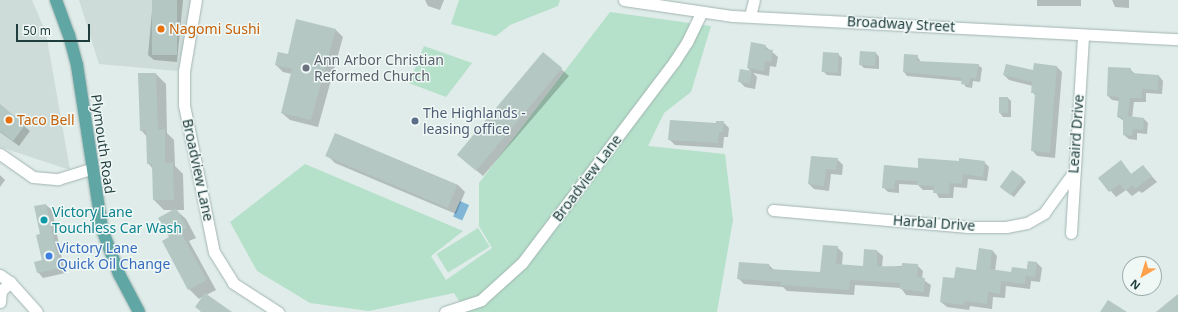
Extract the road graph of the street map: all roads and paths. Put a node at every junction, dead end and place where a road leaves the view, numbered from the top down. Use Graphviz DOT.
graph roads {
  1 [pos="56,0"];
  2 [pos="196,0"];
  3 [pos="624,0"];
  4 [pos="754,0"];
  5 [pos="701,13"];
  6 [pos="750,16"];
  7 [pos="1084,35"];
  8 [pos="1178,39"];
  9 [pos="0,154"];
  10 [pos="91,169"];
  11 [pos="1073,173"];
  12 [pos="773,210"];
  13 [pos="1071,233"];
  14 [pos="0,275"];
  15 [pos="10,282"];
  16 [pos="0,302"];
  17 [pos="4,312"];
  18 [pos="37,312"];
  19 [pos="137,312"];
  20 [pos="278,312"];
  21 [pos="445,312"];
  1 -- 10 [label="main road, Plymouth Road"];
  2 -- 20 [label="street, Broadview Lane"];
  3 -- 5 [label="street, Broadway Street"];
  4 -- 6 [label="street"];
  5 -- 6 [label="street, Broadway Street"];
  5 -- 21 [label="street, Broadview Lane"];
  6 -- 7 [label="street, Broadway Street"];
  7 -- 8 [label="street, Broadway Street"];
  7 -- 11 [label="street, Leaird Drive"];
  9 -- 10 [label="street"];
  10 -- 19 [label="main road, Plymouth Road"];
  11 -- 12 [label="street, Harbal Drive"];
  11 -- 13 [label="street, Leaird Drive"];
  14 -- 15 [label="street"];
  15 -- 16 [label="street"];
  15 -- 18 [label="street"];
  16 -- 17 [label="street"];
}
